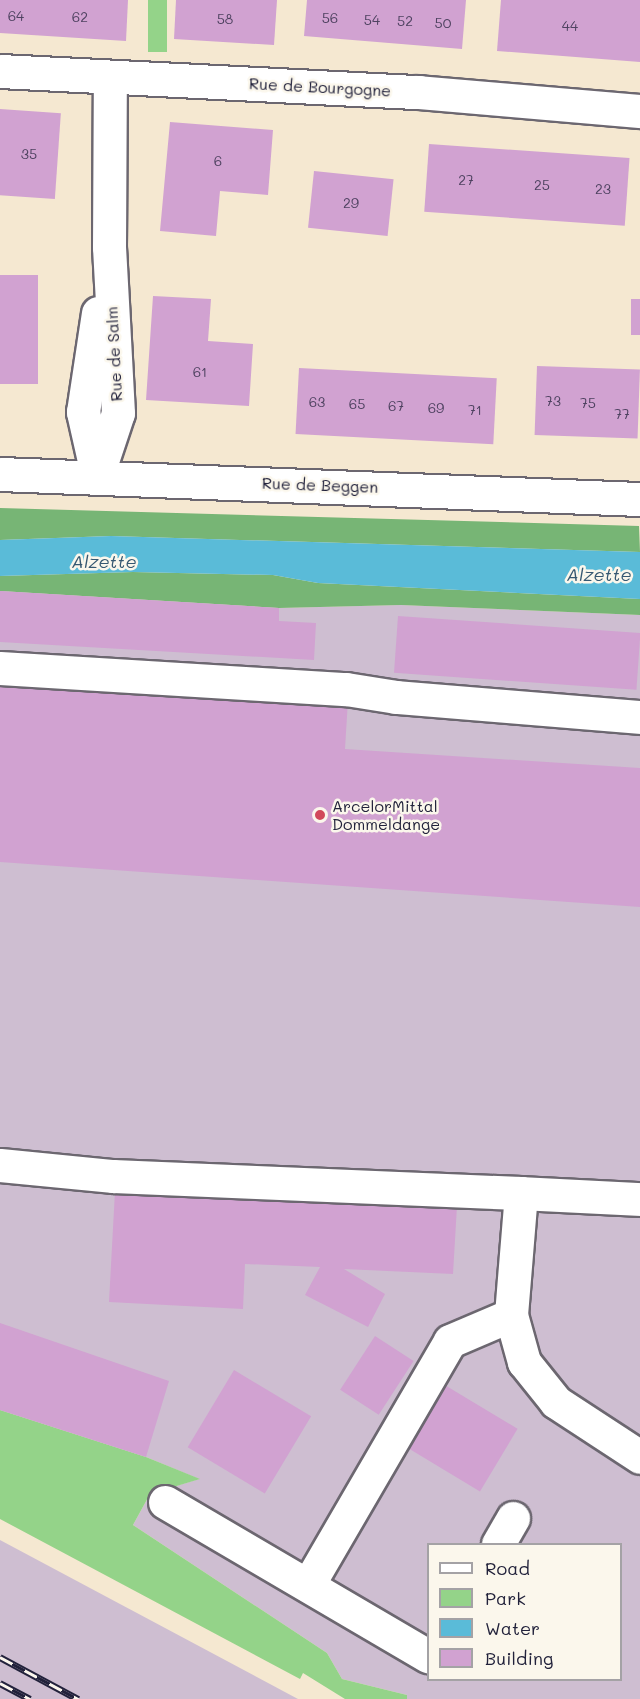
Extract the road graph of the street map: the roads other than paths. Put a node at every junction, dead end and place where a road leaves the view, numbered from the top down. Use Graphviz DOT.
graph roads {
  1 [pos="0,71"];
  2 [pos="110,77"];
  3 [pos="640,111"];
  4 [pos="0,474"];
  5 [pos="98,476"];
  6 [pos="640,499"];
  7 [pos="0,668"];
  8 [pos="640,717"];
  9 [pos="0,1165"];
  10 [pos="521,1193"];
  11 [pos="640,1199"];
  12 [pos="511,1315"];
  13 [pos="640,1456"];
  14 [pos="165,1502"];
  15 [pos="308,1586"];
  16 [pos="427,1655"];
  1 -- 2 [label="street, Rue de Bourgogne"];
  2 -- 3 [label="street, Rue de Bourgogne"];
  2 -- 5 [label="street, Rue de Salm"];
  4 -- 5 [label="street, Rue de Beggen"];
  5 -- 6 [label="street, Rue de Beggen"];
  7 -- 8 [label="street"];
  9 -- 10 [label="street"];
  10 -- 11 [label="street"];
  10 -- 12 [label="street"];
  12 -- 13 [label="street"];
  12 -- 15 [label="street"];
  14 -- 15 [label="street"];
  15 -- 16 [label="street"];
}
